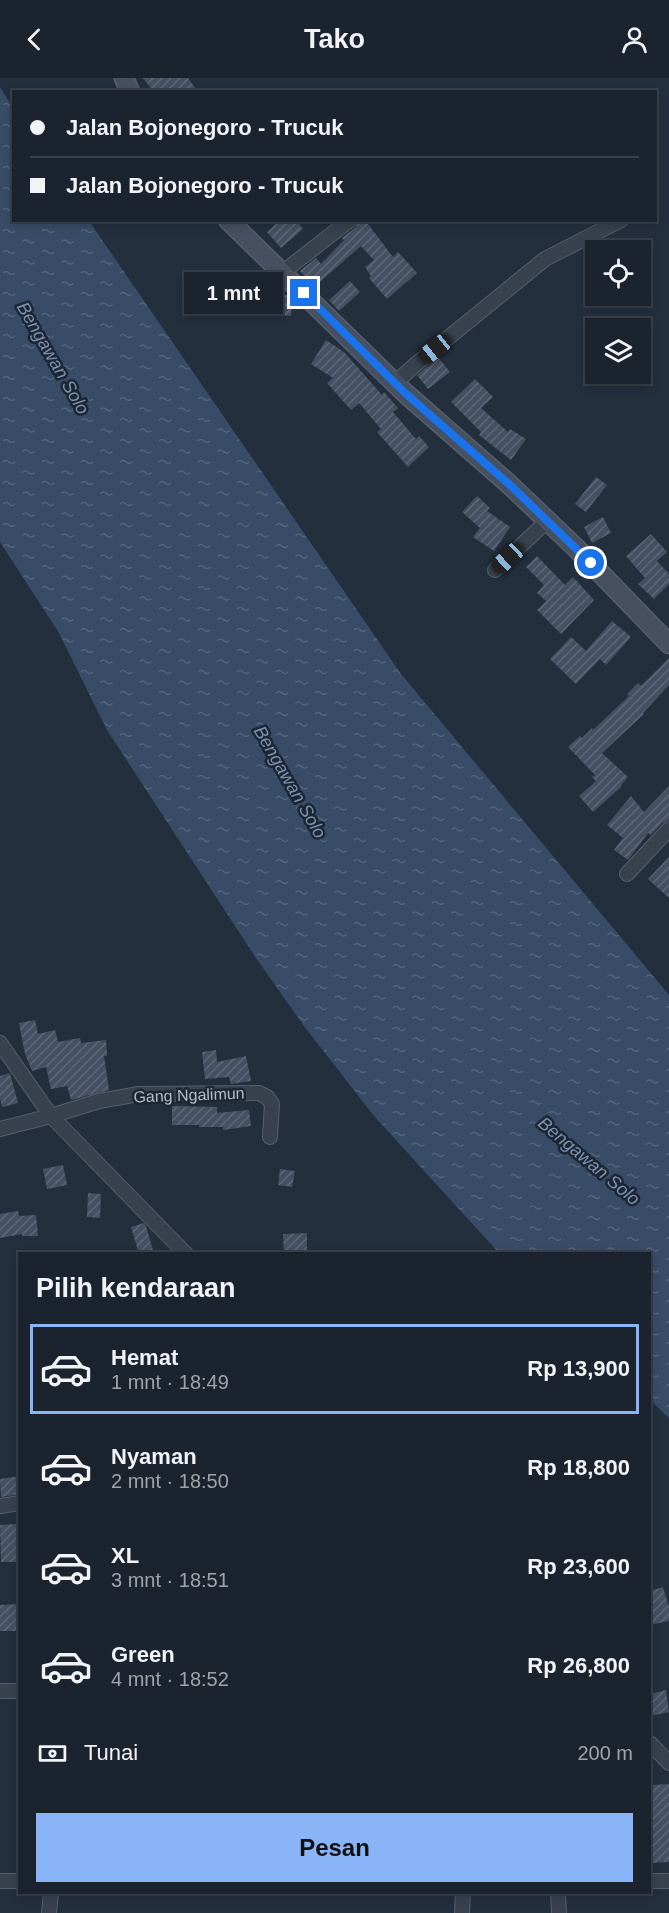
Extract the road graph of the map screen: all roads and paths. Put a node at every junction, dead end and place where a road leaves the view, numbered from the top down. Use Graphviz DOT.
graph roads {
  1 [pos="230,222"];
  2 [pos="347,222"];
  3 [pos="617,222"];
  4 [pos="283,272"];
  5 [pos="395,383"];
  6 [pos="547,521"];
  7 [pos="495,570"];
  8 [pos="669,644"];
  9 [pos="669,829"];
  10 [pos="627,874"];
  11 [pos="0,1043"];
  12 [pos="51,1116"];
  13 [pos="0,1129"];
  14 [pos="270,1137"];
  15 [pos="184,1252"];
  16 [pos="18,1503"];
  17 [pos="0,1506"];
  18 [pos="0,1691"];
  19 [pos="18,1691"];
  20 [pos="651,1744"];
  21 [pos="669,1764"];
  22 [pos="0,1881"];
  23 [pos="18,1881"];
  24 [pos="651,1881"];
  25 [pos="669,1881"];
  26 [pos="51,1894"];
  27 [pos="463,1894"];
  28 [pos="558,1894"];
  29 [pos="49,1913"];
  30 [pos="462,1913"];
  31 [pos="559,1913"];
  1 -- 4 [label="street"];
  2 -- 4 [label="street"];
  3 -- 5 [label="street"];
  4 -- 5 [label="street"];
  5 -- 6 [label="street"];
  6 -- 7 [label="street"];
  6 -- 8 [label="street"];
  9 -- 10 [label="street"];
  11 -- 12 [label="street"];
  12 -- 13 [label="street, Gang Ngalimun"];
  12 -- 14 [label="street, Gang Ngalimun"];
  12 -- 15 [label="street"];
  16 -- 17 [label="street"];
  18 -- 19 [label="street"];
  20 -- 21 [label="street"];
  22 -- 23 [label="street"];
  24 -- 25 [label="street"];
  26 -- 29 [label="street"];
  27 -- 30 [label="street"];
  28 -- 31 [label="street"];
}
